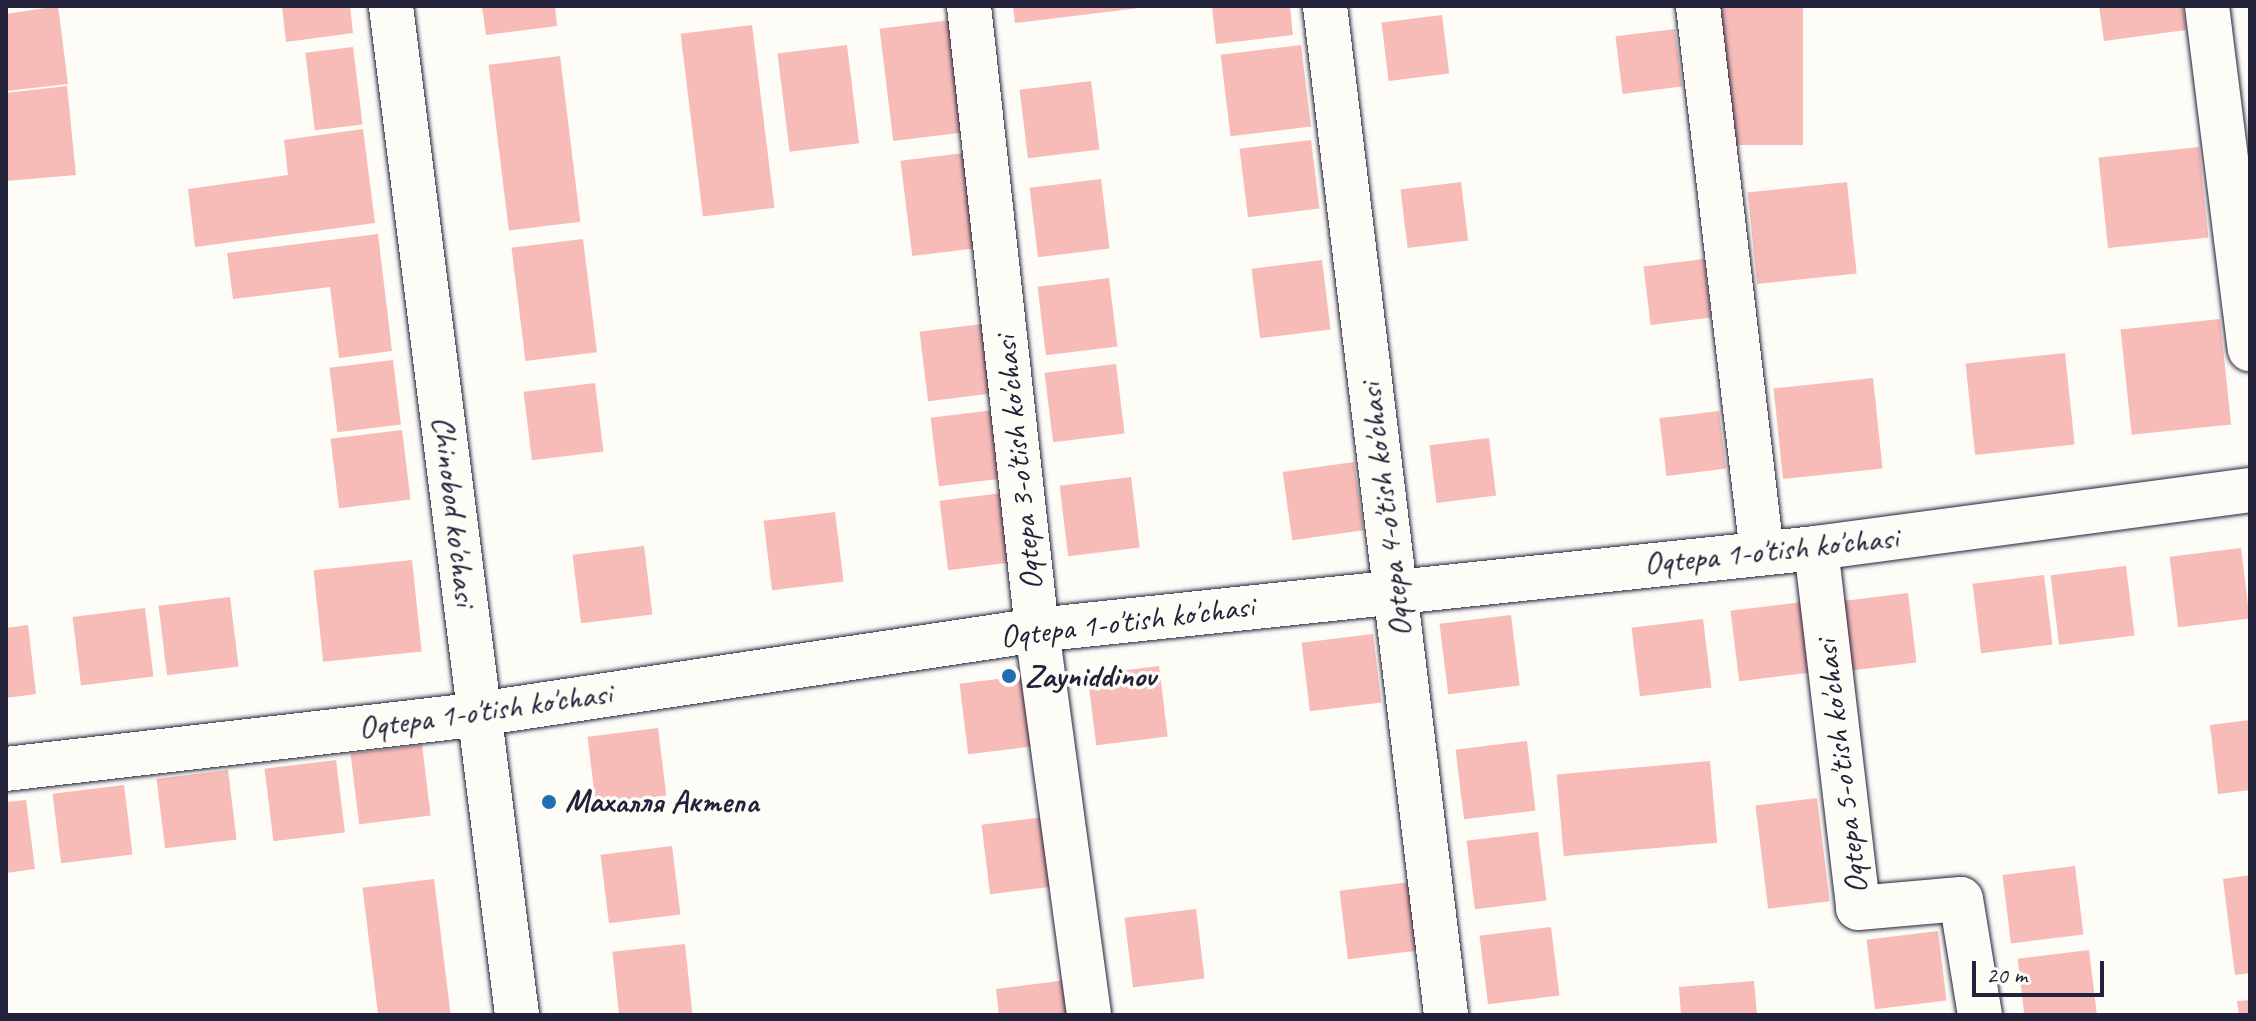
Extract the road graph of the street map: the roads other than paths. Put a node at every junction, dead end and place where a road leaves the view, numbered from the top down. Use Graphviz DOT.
graph roads {
  1 [pos="391,6"];
  2 [pos="969,6"];
  3 [pos="1325,6"];
  4 [pos="1698,6"];
  5 [pos="2207,6"];
  6 [pos="2250,349"];
  7 [pos="2250,490"];
  8 [pos="1816,548"];
  9 [pos="1762,553"];
  10 [pos="1396,592"];
  11 [pos="1037,630"];
  12 [pos="479,714"];
  13 [pos="6,769"];
  14 [pos="517,1015"];
  15 [pos="1089,1015"];
  16 [pos="1446,1015"];
  17 [pos="1980,1015"];
  1 -- 12 [label="street, Chinobod ko'chasi"];
  2 -- 11 [label="street, Oqtepa 3-o'tish ko'chasi"];
  3 -- 10 [label="street, Oqtepa 4-o'tish ko'chasi"];
  4 -- 9 [label="street"];
  5 -- 6 [label="street"];
  7 -- 8 [label="street, Oqtepa 1-o'tish ko'chasi"];
  8 -- 9 [label="street, Oqtepa 1-o'tish ko'chasi"];
  8 -- 17 [label="street, Oqtepa 5-o'tish ko'chasi"];
  9 -- 10 [label="street, Oqtepa 1-o'tish ko'chasi"];
  10 -- 11 [label="street, Oqtepa 1-o'tish ko'chasi"];
  10 -- 16 [label="street, Oqtepa 4-o'tish ko'chasi"];
  11 -- 12 [label="street, Oqtepa 1-o'tish ko'chasi"];
  11 -- 15 [label="street, Oqtepa 3-o'tish ko'chasi"];
  12 -- 13 [label="street, Oqtepa 1-o'tish ko'chasi"];
  12 -- 14 [label="street, Chinobod ko'chasi"];
}
